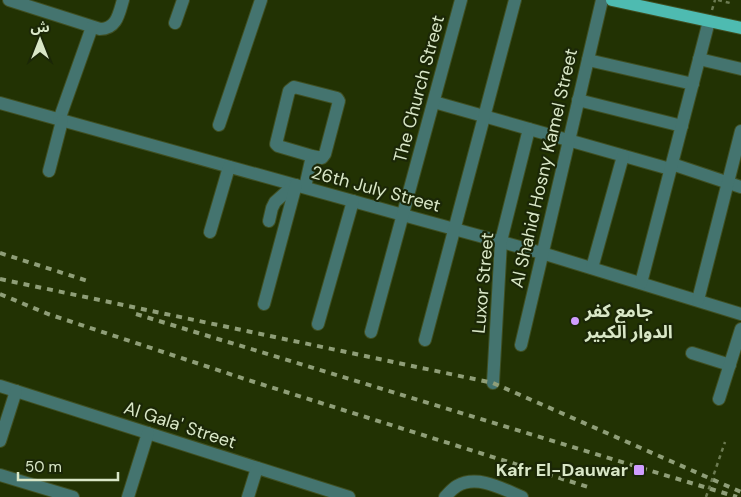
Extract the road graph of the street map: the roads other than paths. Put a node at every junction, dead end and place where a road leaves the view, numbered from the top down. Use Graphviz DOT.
graph roads {
  1 [pos="9,0"];
  2 [pos="123,0"];
  3 [pos="183,0"];
  4 [pos="261,0"];
  5 [pos="462,0"];
  6 [pos="515,0"];
  7 [pos="602,0"];
  8 [pos="612,0"];
  9 [pos="709,21"];
  10 [pos="175,22"];
  11 [pos="92,26"];
  12 [pos="741,28"];
  13 [pos="699,59"];
  14 [pos="588,60"];
  15 [pos="741,69"];
  16 [pos="693,84"];
  17 [pos="578,100"];
  18 [pos="434,102"];
  19 [pos="1,106"];
  20 [pos="484,116"];
  21 [pos="60,120"];
  22 [pos="219,125"];
  23 [pos="682,126"];
  24 [pos="529,129"];
  25 [pos="741,131"];
  26 [pos="569,140"];
  27 [pos="312,156"];
  28 [pos="623,156"];
  29 [pos="229,167"];
  30 [pos="671,167"];
  31 [pos="49,171"];
  32 [pos="728,183"];
  33 [pos="299,186"];
  34 [pos="741,187"];
  35 [pos="353,201"];
  36 [pos="404,215"];
  37 [pos="269,221"];
  38 [pos="454,229"];
  39 [pos="210,232"];
  40 [pos="501,241"];
  41 [pos="542,253"];
  42 [pos="592,268"];
  43 [pos="641,283"];
  44 [pos="698,300"];
  45 [pos="264,304"];
  46 [pos="741,314"];
  47 [pos="318,324"];
  48 [pos="741,330"];
  49 [pos="372,332"];
  50 [pos="425,340"];
  51 [pos="521,345"];
  52 [pos="692,353"];
  53 [pos="730,365"];
  54 [pos="493,383"];
  55 [pos="0,386"];
  56 [pos="16,391"];
  57 [pos="719,399"];
  58 [pos="148,433"];
  59 [pos="0,441"];
  60 [pos="257,468"];
  61 [pos="0,475"];
  62 [pos="73,497"];
  63 [pos="128,497"];
  64 [pos="248,497"];
  65 [pos="349,497"];
  66 [pos="445,497"];
  67 [pos="522,497"];
  1 -- 11 [label="street"];
  2 -- 11 [label="street"];
  3 -- 10 [label="street"];
  4 -- 22 [label="street"];
  5 -- 18 [label="street, The Church Street"];
  6 -- 20 [label="street"];
  7 -- 14 [label="street, Al Shahid Hosny Kamel Street"];
  8 -- 9 [label="main road"];
  9 -- 12 [label="main road"];
  9 -- 13 [label="street"];
  11 -- 21 [label="street"];
  13 -- 15 [label="street"];
  13 -- 16 [label="street"];
  14 -- 16 [label="street"];
  14 -- 17 [label="street, Al Shahid Hosny Kamel Street"];
  16 -- 23 [label="street"];
  17 -- 23 [label="street"];
  17 -- 26 [label="street, Al Shahid Hosny Kamel Street"];
  18 -- 20 [label="street"];
  18 -- 36 [label="street, The Church Street"];
  19 -- 21 [label="street, 26th July Street"];
  20 -- 24 [label="street"];
  20 -- 38 [label="street"];
  21 -- 29 [label="street, 26th July Street"];
  21 -- 31 [label="street"];
  23 -- 30 [label="street"];
  24 -- 26 [label="street"];
  24 -- 40 [label="street, Luxor Street"];
  25 -- 32 [label="street"];
  26 -- 28 [label="street"];
  26 -- 41 [label="street, Al Shahid Hosny Kamel Street"];
  27 -- 27 [label="street"];
  27 -- 33 [label="street"];
  28 -- 30 [label="street"];
  28 -- 42 [label="street"];
  29 -- 33 [label="street, 26th July Street"];
  29 -- 39 [label="street"];
  30 -- 32 [label="street"];
  30 -- 43 [label="street"];
  32 -- 34 [label="street"];
  32 -- 44 [label="street"];
  33 -- 35 [label="street, 26th July Street"];
  33 -- 37 [label="street"];
  33 -- 45 [label="street"];
  35 -- 36 [label="street, 26th July Street"];
  35 -- 47 [label="street"];
  36 -- 38 [label="street, 26th July Street"];
  36 -- 49 [label="street, The Church Street"];
  38 -- 40 [label="street, 26th July Street"];
  38 -- 50 [label="street"];
  40 -- 41 [label="street, 26th July Street"];
  40 -- 54 [label="street, Luxor Street"];
  41 -- 42 [label="street, 26th July Street"];
  41 -- 51 [label="street, Al Shahid Hosny Kamel Street"];
  42 -- 43 [label="street, 26th July Street"];
  43 -- 44 [label="street, 26th July Street"];
  44 -- 46 [label="street, 26th July Street"];
  48 -- 53 [label="street"];
  52 -- 53 [label="street"];
  53 -- 57 [label="street"];
  55 -- 56 [label="street, Al Gala' Street"];
  56 -- 58 [label="street, Al Gala' Street"];
  56 -- 59 [label="street"];
  58 -- 60 [label="street, Al Gala' Street"];
  58 -- 63 [label="street"];
  60 -- 64 [label="street"];
  60 -- 65 [label="street, Al Gala' Street"];
  61 -- 62 [label="street"];
  66 -- 67 [label="street"];
}
